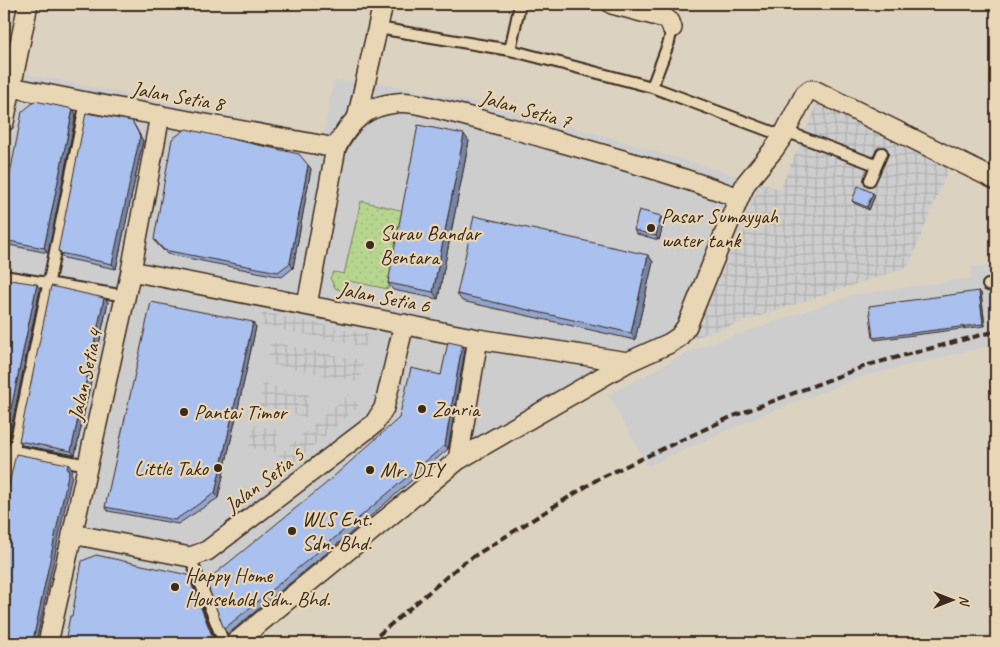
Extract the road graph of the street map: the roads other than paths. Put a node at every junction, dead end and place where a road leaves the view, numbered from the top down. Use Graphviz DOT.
graph roads {
  1 [pos="28,4"];
  2 [pos="383,4"];
  3 [pos="520,4"];
  4 [pos="612,4"];
  5 [pos="378,28"];
  6 [pos="672,28"];
  7 [pos="510,50"];
  8 [pos="11,87"];
  9 [pos="652,88"];
  10 [pos="86,102"];
  11 [pos="160,115"];
  12 [pos="357,119"];
  13 [pos="4,122"];
  14 [pos="784,134"];
  15 [pos="336,148"];
  16 [pos="882,153"];
  17 [pos="876,164"];
  18 [pos="870,180"];
  19 [pos="996,180"];
  20 [pos="739,198"];
  21 [pos="132,271"];
  22 [pos="4,276"];
  23 [pos="48,284"];
  24 [pos="126,296"];
  25 [pos="307,305"];
  26 [pos="404,324"];
  27 [pos="478,339"];
  28 [pos="628,362"];
  29 [pos="9,450"];
  30 [pos="458,460"];
  31 [pos="88,465"];
  32 [pos="4,498"];
  33 [pos="72,534"];
  34 [pos="190,557"];
  35 [pos="48,643"];
  36 [pos="224,643"];
  37 [pos="236,643"];
  1 -- 8 [label="street"];
  2 -- 5 [label="street"];
  3 -- 7 [label="lane"];
  4 -- 6 [label="street"];
  5 -- 7 [label="lane"];
  5 -- 12 [label="street"];
  6 -- 9 [label="lane"];
  7 -- 9 [label="lane"];
  8 -- 10 [label="street, Jalan Setia 8"];
  8 -- 13 [label="street"];
  9 -- 14 [label="lane"];
  10 -- 11 [label="street, Jalan Setia 8"];
  10 -- 23 [label="lane"];
  11 -- 15 [label="street, Jalan Setia 8"];
  11 -- 21 [label="street, Jalan Setia 4"];
  12 -- 15 [label="street, Jalan Setia 7"];
  12 -- 20 [label="street, Jalan Setia 7"];
  14 -- 17 [label="lane"];
  14 -- 19 [label="street"];
  14 -- 20 [label="street"];
  15 -- 25 [label="street, Jalan Setia 7"];
  16 -- 17 [label="lane"];
  17 -- 18 [label="lane"];
  20 -- 28 [label="street"];
  21 -- 24 [label="street, Jalan Setia 4"];
  21 -- 25 [label="street, Jalan Setia 6"];
  22 -- 23 [label="lane"];
  23 -- 24 [label="lane"];
  23 -- 29 [label="lane"];
  24 -- 31 [label="street, Jalan Setia 4"];
  25 -- 26 [label="street, Jalan Setia 6"];
  26 -- 27 [label="street, Jalan Setia 6"];
  26 -- 34 [label="street, Jalan Setia 5"];
  27 -- 28 [label="street, Jalan Setia 6"];
  27 -- 30 [label="street"];
  28 -- 30 [label="street"];
  29 -- 31 [label="lane"];
  29 -- 32 [label="lane"];
  30 -- 37 [label="street"];
  31 -- 33 [label="street, Jalan Setia 4"];
  33 -- 34 [label="street"];
  33 -- 35 [label="street, Jalan Setia 4"];
  34 -- 36 [label="lane"];
}
